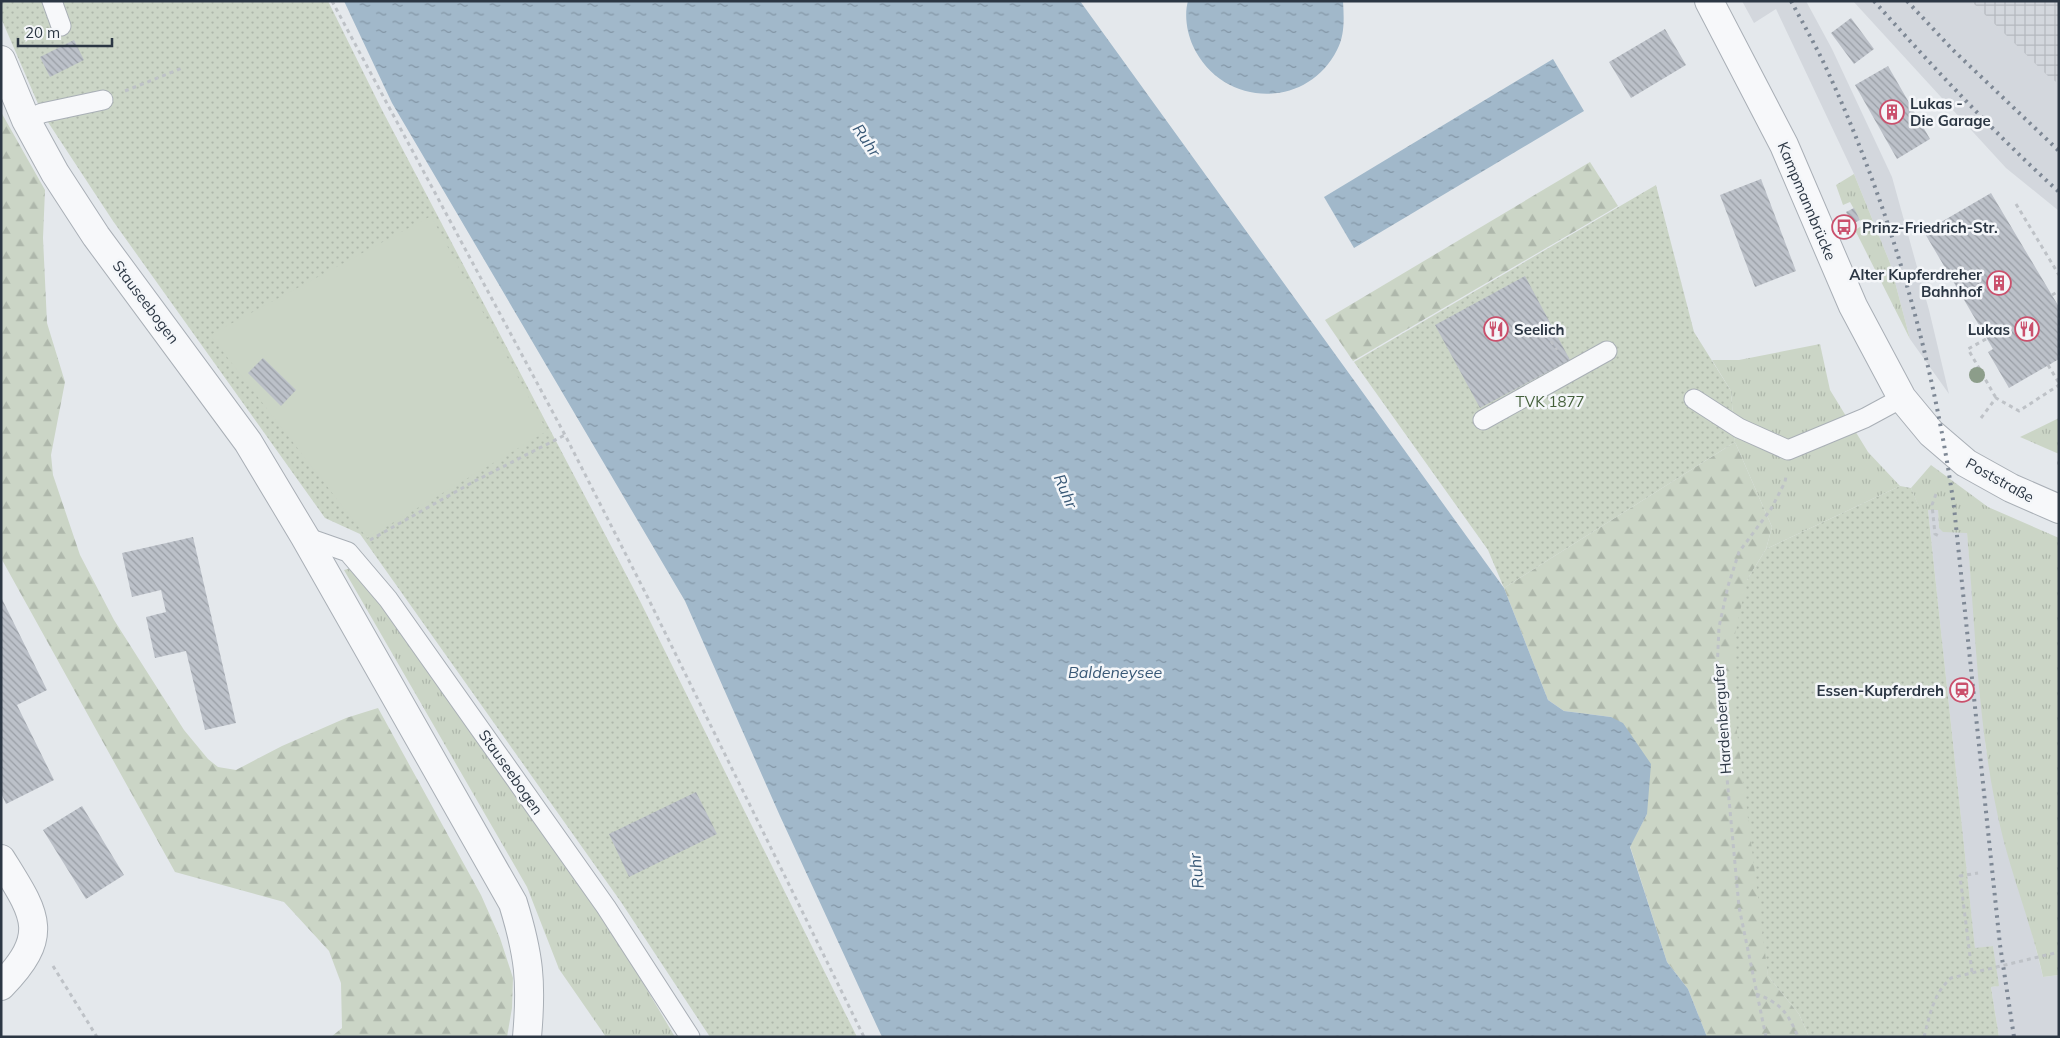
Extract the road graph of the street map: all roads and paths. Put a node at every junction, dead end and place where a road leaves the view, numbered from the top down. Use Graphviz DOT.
graph roads {
  1 [pos="52,1"];
  2 [pos="332,1"];
  3 [pos="1709,1"];
  4 [pos="61,26"];
  5 [pos="1,60"];
  6 [pos="182,68"];
  7 [pos="103,100"];
  8 [pos="26,120"];
  9 [pos="2016,204"];
  10 [pos="2059,275"];
  11 [pos="2059,291"];
  12 [pos="2052,295"];
  13 [pos="1986,338"];
  14 [pos="1607,351"];
  15 [pos="2048,365"];
  16 [pos="2059,384"];
  17 [pos="1902,398"];
  18 [pos="1996,398"];
  19 [pos="1694,399"];
  20 [pos="1981,418"];
  21 [pos="1483,420"];
  22 [pos="565,435"];
  23 [pos="1946,446"];
  24 [pos="1788,450"];
  25 [pos="1936,494"];
  26 [pos="2059,509"];
  27 [pos="305,537"];
  28 [pos="1942,537"];
  29 [pos="348,552"];
  30 [pos="1,858"];
  31 [pos="1978,873"];
  32 [pos="34,936"];
  33 [pos="2059,952"];
  34 [pos="1972,972"];
  35 [pos="1,986"];
  36 [pos="1755,994"];
  37 [pos="97,1037"];
  38 [pos="527,1037"];
  39 [pos="690,1037"];
  40 [pos="864,1037"];
  41 [pos="1766,1037"];
  42 [pos="1798,1037"];
  43 [pos="1924,1037"];
  1 -- 4 [label="lane"];
  2 -- 22 [label="path"];
  3 -- 17 [label="street, Kampmannbrücke"];
  5 -- 8 [label="street, Stauseebogen"];
  6 -- 7 [label="path"];
  7 -- 8 [label="lane"];
  8 -- 27 [label="street, Stauseebogen"];
  9 -- 10 [label="path"];
  11 -- 12 [label="path"];
  13 -- 18 [label="path"];
  14 -- 21 [label="lane"];
  15 -- 16 [label="path"];
  16 -- 18 [label="path"];
  17 -- 23 [label="street, Kampmannbrücke"];
  17 -- 24 [label="lane"];
  18 -- 20 [label="path"];
  19 -- 24 [label="lane"];
  22 -- 29 [label="path"];
  22 -- 40 [label="path"];
  23 -- 26 [label="street, Poststraße"];
  24 -- 36 [label="path, Hardenbergufer"];
  25 -- 28 [label="path"];
  27 -- 29 [label="lane"];
  27 -- 38 [label="street, Stauseebogen"];
  29 -- 39 [label="lane, Stauseebogen"];
  30 -- 32 [label="street"];
  31 -- 34 [label="path"];
  32 -- 35 [label="street"];
  32 -- 37 [label="path"];
  33 -- 34 [label="path"];
  34 -- 43 [label="path"];
  36 -- 41 [label="path, Hardenbergufer"];
  36 -- 42 [label="path"];
}
